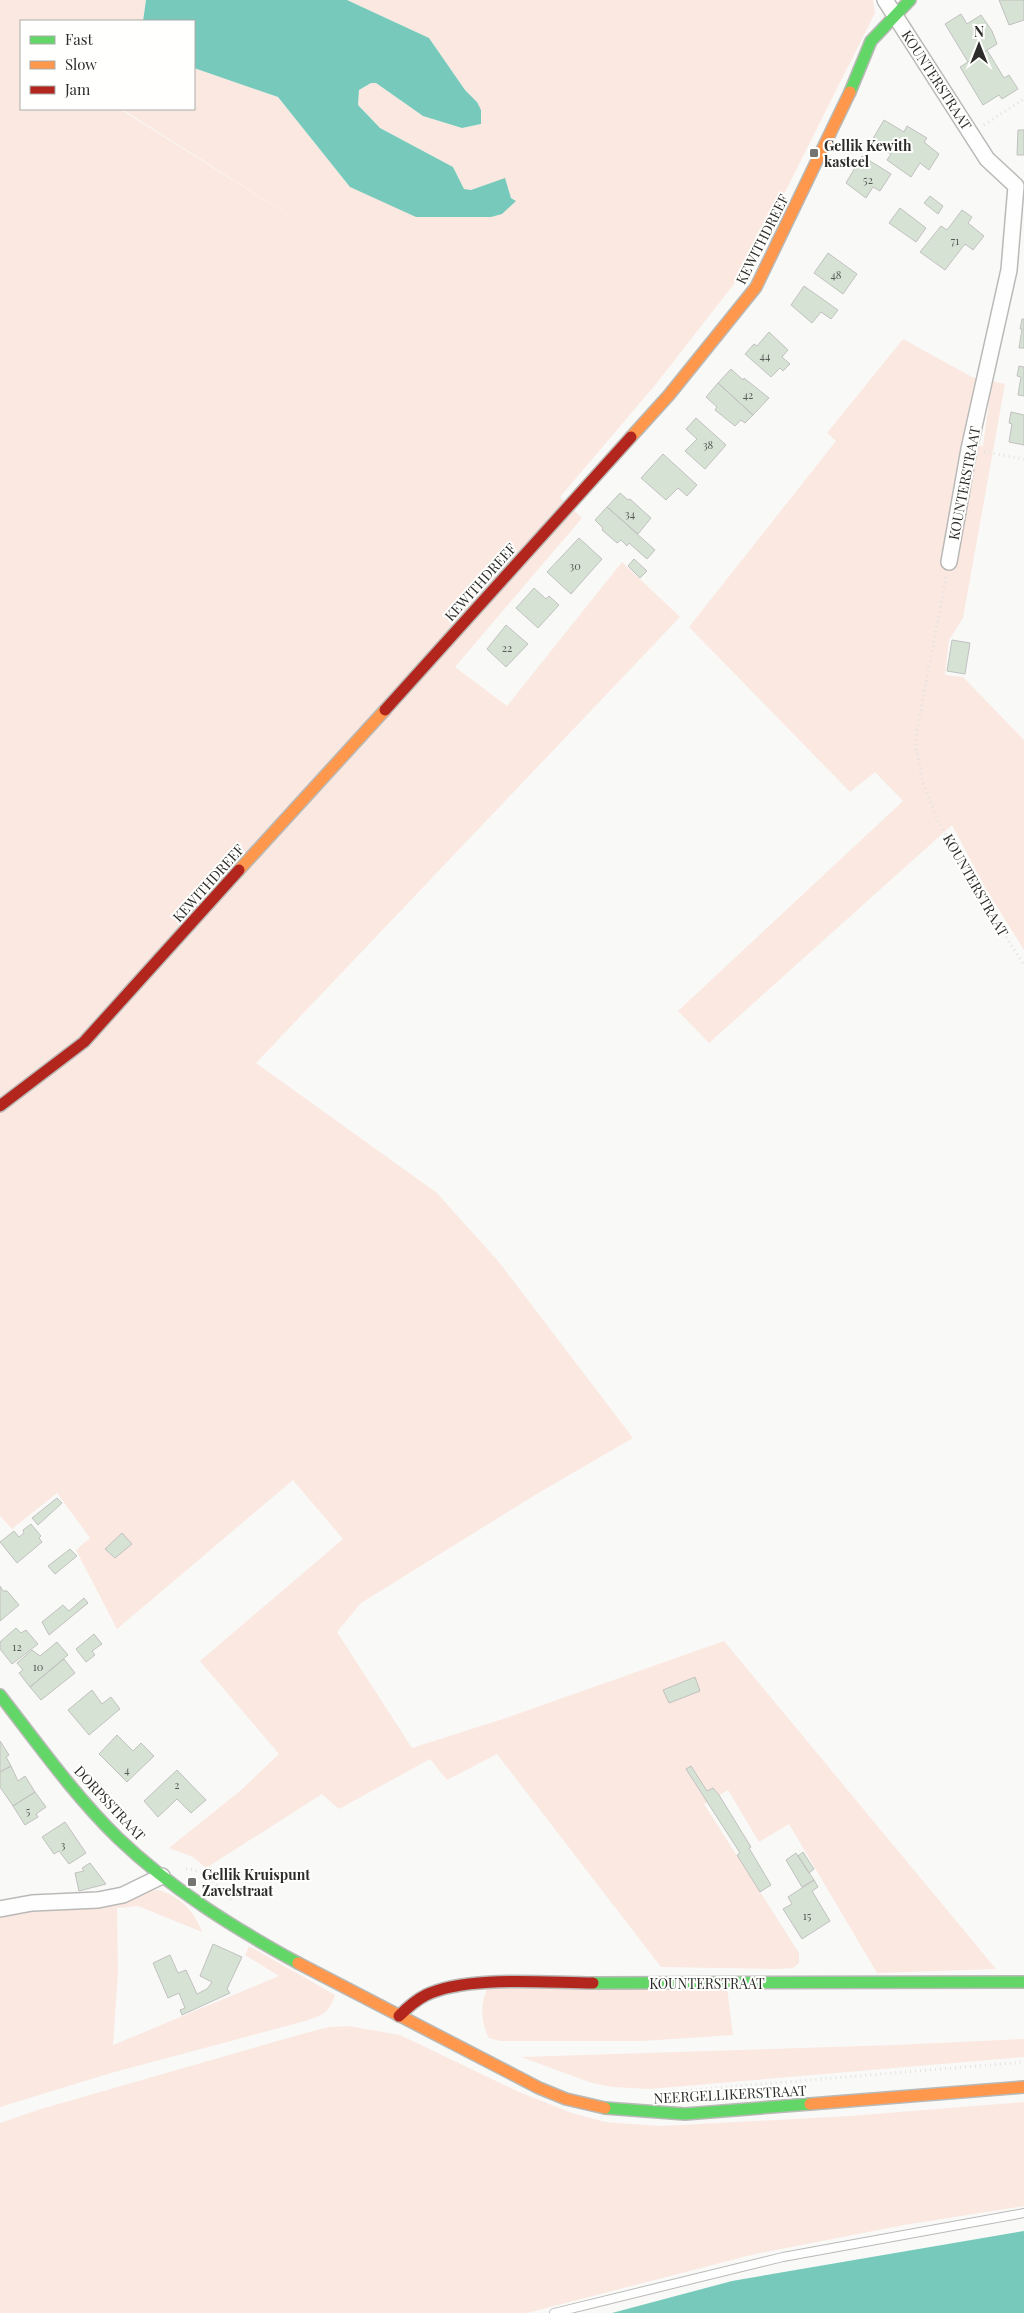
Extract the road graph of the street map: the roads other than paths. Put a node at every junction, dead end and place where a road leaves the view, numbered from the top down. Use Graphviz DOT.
graph roads {
  1 [pos="885,0"];
  2 [pos="910,0"];
  3 [pos="894,14"];
  4 [pos="1020,186"];
  5 [pos="949,562"];
  6 [pos="0,1106"];
  7 [pos="0,1695"];
  8 [pos="162,1876"];
  9 [pos="0,1909"];
  10 [pos="1024,1982"];
  11 [pos="399,2016"];
  12 [pos="1024,2087"];
  13 [pos="1024,2213"];
  14 [pos="554,2313"];
  1 -- 3 [label="street, KOUNTERSTRAAT"];
  2 -- 3 [label="street, KEWITHDREEF"];
  3 -- 4 [label="street, KOUNTERSTRAAT"];
  3 -- 6 [label="street, KEWITHDREEF"];
  4 -- 5 [label="street, KOUNTERSTRAAT"];
  7 -- 8 [label="street, DORPSSTRAAT"];
  8 -- 9 [label="street"];
  8 -- 11 [label="street, DORPSSTRAAT"];
  10 -- 11 [label="street, KOUNTERSTRAAT"];
  11 -- 12 [label="street, NEERGELLIKERSTRAAT"];
  13 -- 14 [label="lane"];
}
